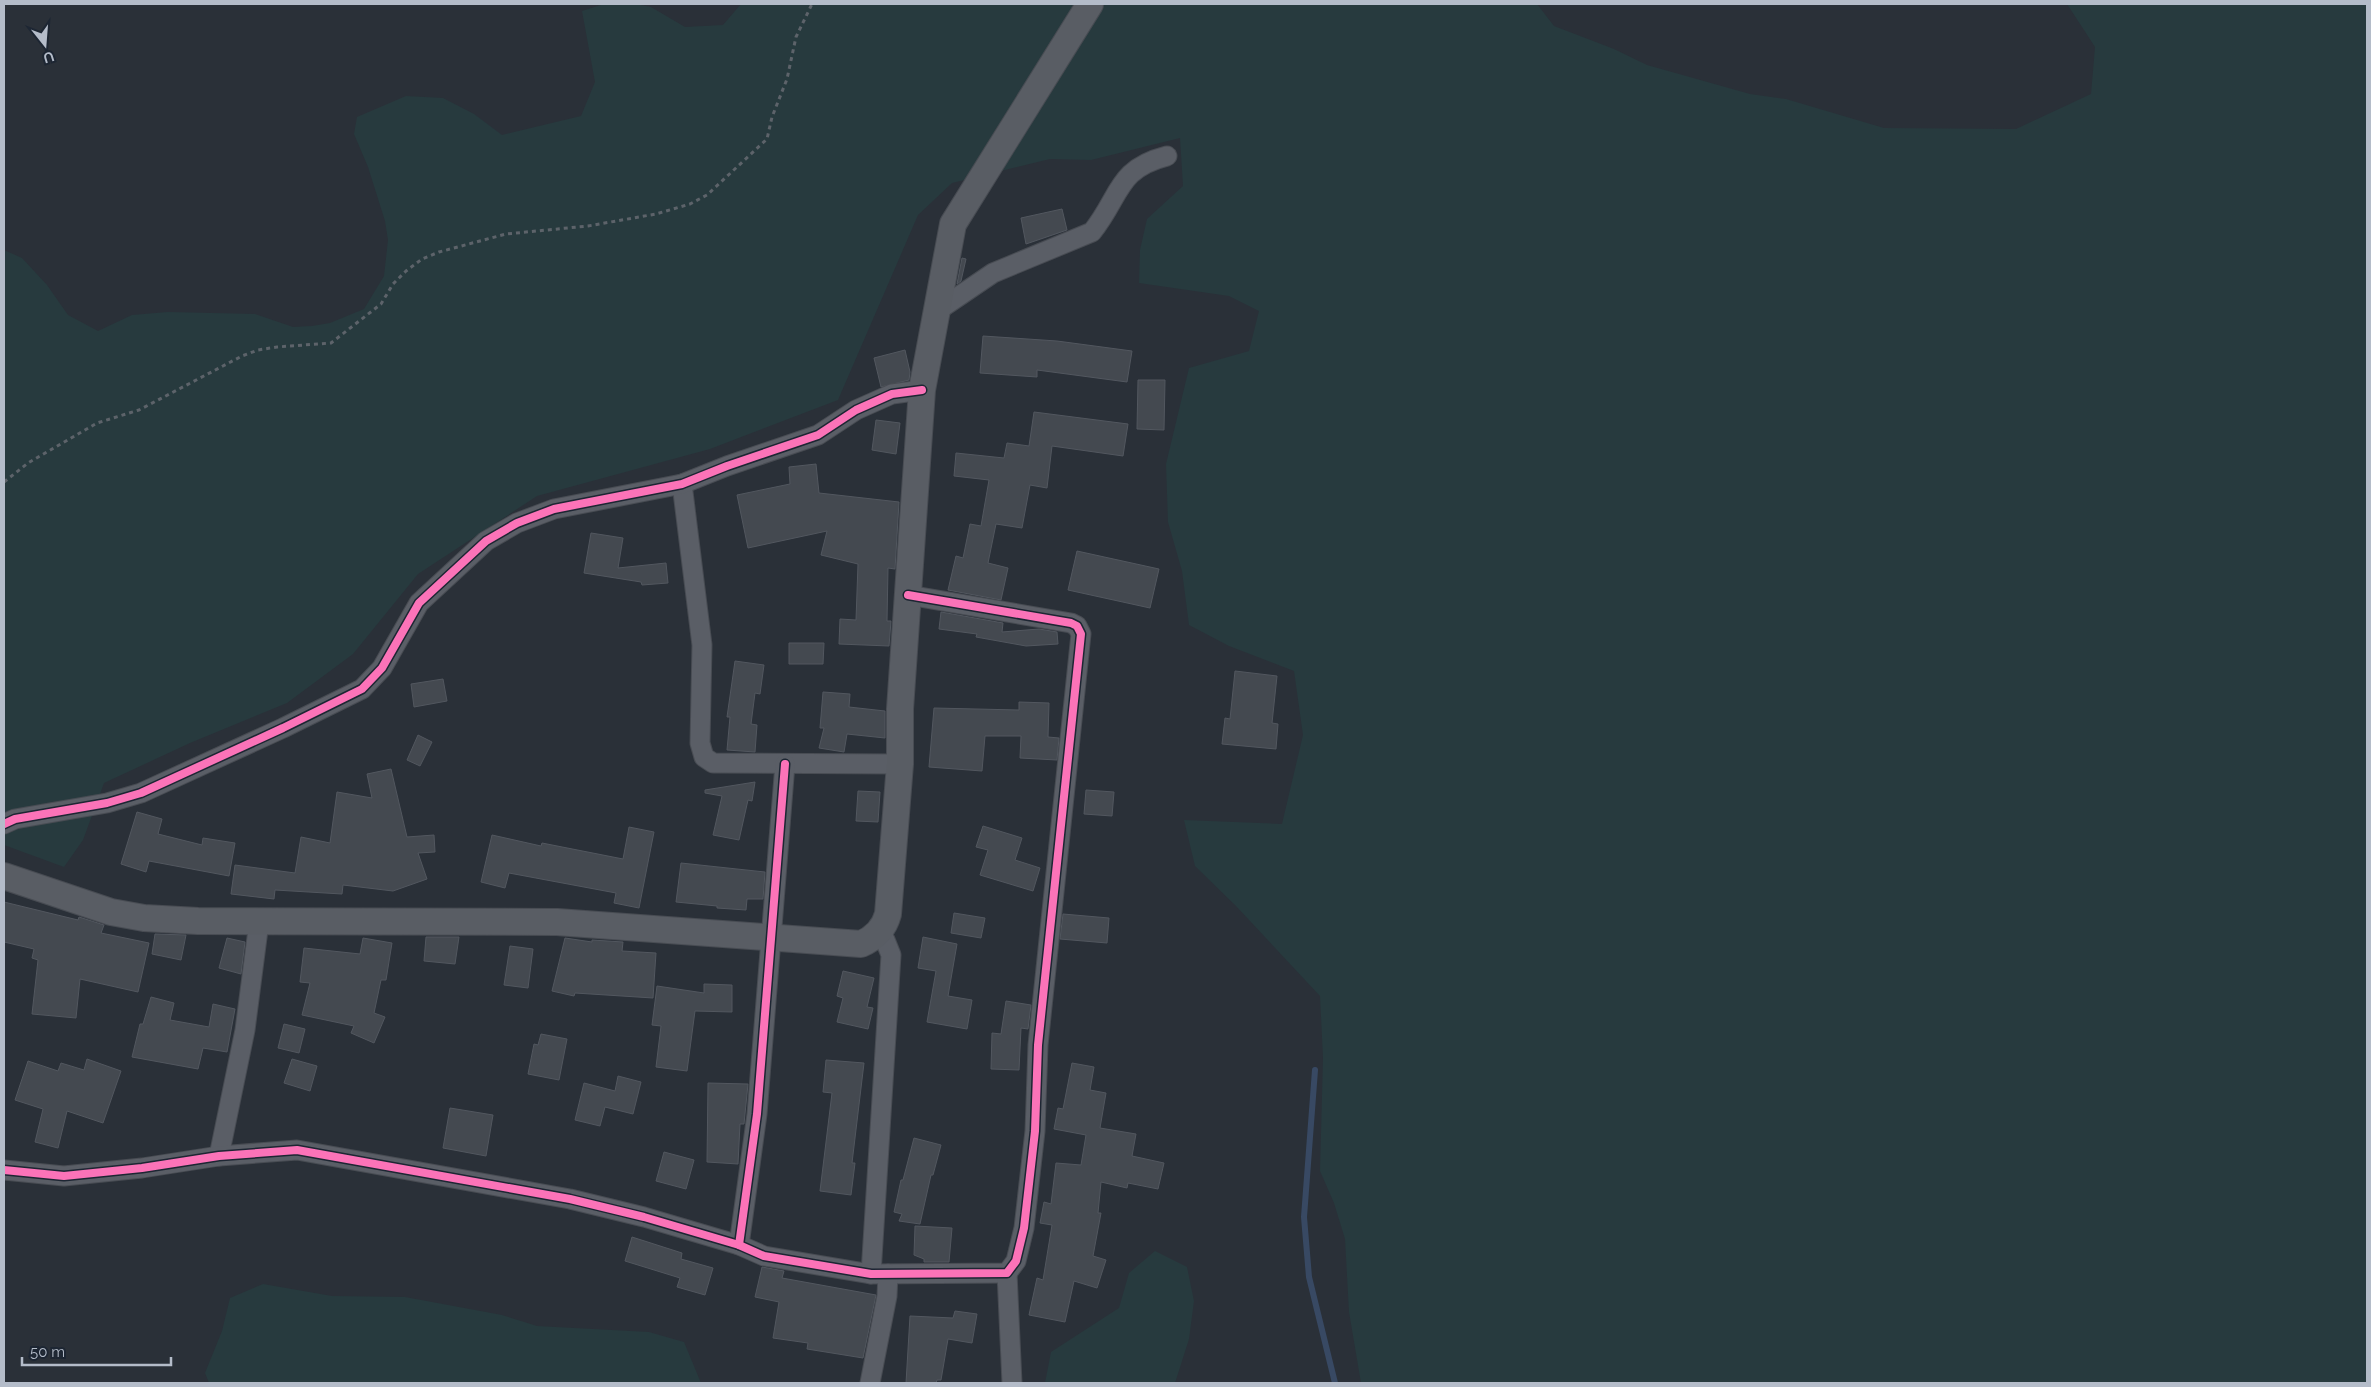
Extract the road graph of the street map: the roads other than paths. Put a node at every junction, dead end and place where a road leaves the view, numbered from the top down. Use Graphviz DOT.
graph roads {
  1 [pos="1090,4"];
  2 [pos="1167,156"];
  3 [pos="937,311"];
  4 [pos="922,390"];
  5 [pos="682,484"];
  6 [pos="908,595"];
  7 [pos="785,764"];
  8 [pos="900,764"];
  9 [pos="4,824"];
  10 [pos="4,876"];
  11 [pos="259,922"];
  12 [pos="878,934"];
  13 [pos="770,938"];
  14 [pos="219,1156"];
  15 [pos="4,1170"];
  16 [pos="739,1244"];
  17 [pos="1007,1272"];
  18 [pos="880,1274"];
  19 [pos="870,1383"];
  20 [pos="1012,1383"];
  1 -- 3 [label="main road"];
  2 -- 3 [label="street"];
  3 -- 4 [label="main road"];
  4 -- 5 [label="street"];
  4 -- 6 [label="main road"];
  5 -- 7 [label="street"];
  5 -- 9 [label="street"];
  6 -- 8 [label="main road"];
  6 -- 17 [label="street"];
  7 -- 8 [label="street"];
  7 -- 13 [label="street"];
  8 -- 12 [label="main road"];
  10 -- 11 [label="main road"];
  11 -- 13 [label="main road"];
  11 -- 14 [label="street"];
  12 -- 13 [label="main road"];
  12 -- 18 [label="street"];
  13 -- 16 [label="street"];
  14 -- 15 [label="street"];
  14 -- 16 [label="street"];
  16 -- 18 [label="street"];
  17 -- 18 [label="street"];
  17 -- 20 [label="street"];
  18 -- 19 [label="street"];
}
